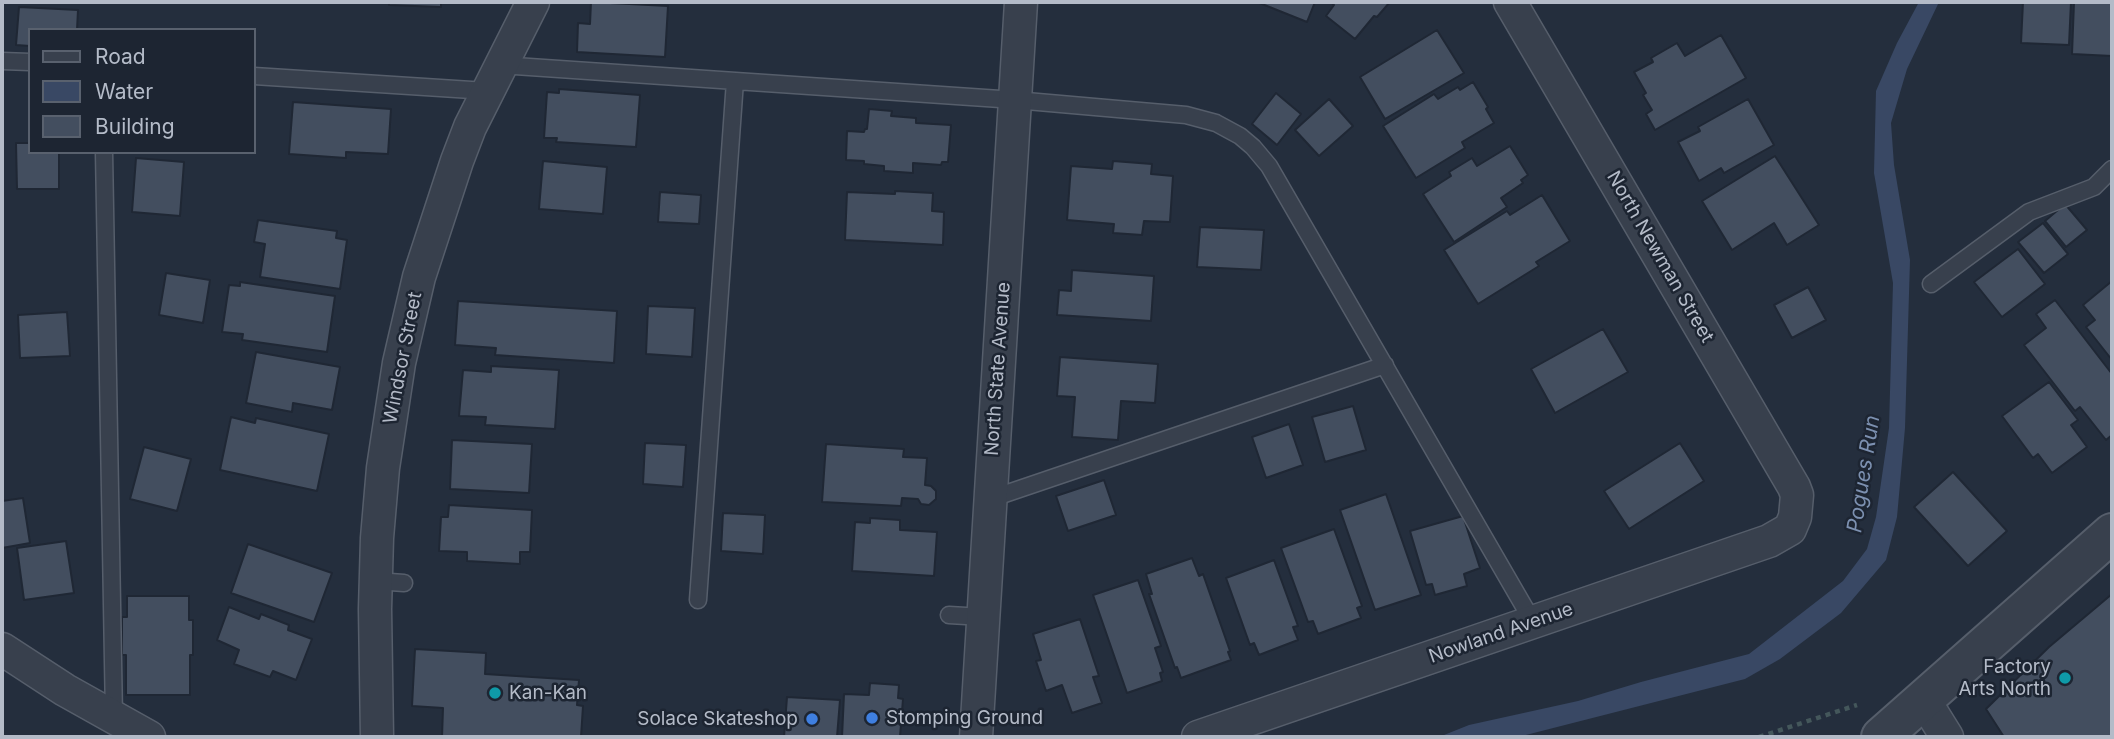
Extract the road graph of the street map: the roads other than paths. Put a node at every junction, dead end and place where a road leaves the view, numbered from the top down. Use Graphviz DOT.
graph roads {
  1 [pos="533,2"];
  2 [pos="1021,2"];
  3 [pos="1510,2"];
  4 [pos="2,61"];
  5 [pos="28,62"];
  6 [pos="256,76"];
  7 [pos="494,78"];
  8 [pos="735,81"];
  9 [pos="1015,100"];
  10 [pos="104,154"];
  11 [pos="2112,169"];
  12 [pos="1931,284"];
  13 [pos="1385,365"];
  14 [pos="990,499"];
  15 [pos="1795,517"];
  16 [pos="2112,533"];
  17 [pos="698,600"];
  18 [pos="949,615"];
  19 [pos="983,617"];
  20 [pos="1533,622"];
  21 [pos="2,649"];
  22 [pos="1924,700"];
  23 [pos="114,717"];
  24 [pos="149,737"];
  25 [pos="377,737"];
  26 [pos="976,737"];
  27 [pos="1198,737"];
  28 [pos="1881,737"];
  29 [pos="1947,737"];
  1 -- 7 [label="street, Windsor Street"];
  2 -- 9 [label="street, North State Avenue"];
  3 -- 15 [label="street, North Newman Street"];
  4 -- 5 [label="lane"];
  6 -- 7 [label="lane"];
  7 -- 8 [label="lane"];
  7 -- 25 [label="street, Windsor Street"];
  8 -- 9 [label="lane"];
  8 -- 17 [label="lane"];
  9 -- 13 [label="lane"];
  9 -- 14 [label="street, North State Avenue"];
  10 -- 23 [label="lane"];
  11 -- 12 [label="lane"];
  13 -- 14 [label="lane"];
  13 -- 20 [label="lane"];
  14 -- 19 [label="street, North State Avenue"];
  15 -- 20 [label="street, Nowland Avenue"];
  16 -- 22 [label="street"];
  18 -- 19 [label="lane"];
  19 -- 26 [label="street, North State Avenue"];
  20 -- 27 [label="street, Nowland Avenue"];
  21 -- 23 [label="street"];
  22 -- 28 [label="street"];
  22 -- 29 [label="street"];
  23 -- 24 [label="street"];
}
